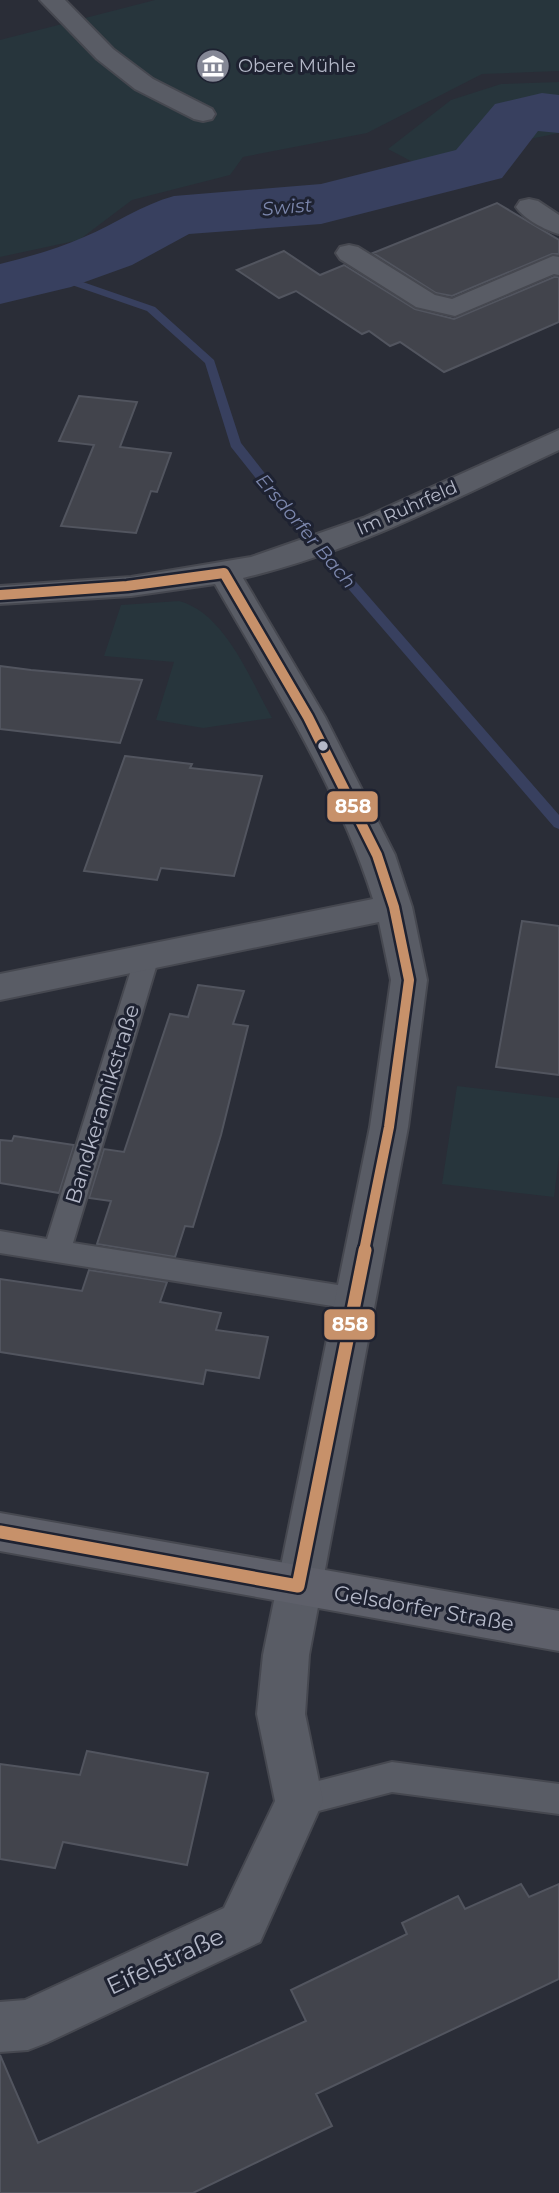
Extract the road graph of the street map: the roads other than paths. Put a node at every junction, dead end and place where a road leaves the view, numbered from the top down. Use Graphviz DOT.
graph roads {
  1 [pos="52,0"];
  2 [pos="203,114"];
  3 [pos="529,206"];
  4 [pos="559,226"];
  5 [pos="348,253"];
  6 [pos="557,263"];
  7 [pos="559,439"];
  8 [pos="224,573"];
  9 [pos="0,595"];
  10 [pos="394,907"];
  11 [pos="147,957"];
  12 [pos="0,987"];
  13 [pos="0,1242"];
  14 [pos="57,1250"];
  15 [pos="357,1299"];
  16 [pos="0,1532"];
  17 [pos="298,1586"];
  18 [pos="559,1631"];
  19 [pos="559,1799"];
  20 [pos="299,1801"];
  21 [pos="0,2027"];
  1 -- 2 [label="street"];
  3 -- 4 [label="street"];
  5 -- 6 [label="street"];
  7 -- 8 [label="street, Im Ruhrfeld"];
  8 -- 9 [label="street, Im Ruhrfeld"];
  8 -- 10 [label="street"];
  10 -- 11 [label="street"];
  10 -- 15 [label="street"];
  11 -- 12 [label="street"];
  11 -- 14 [label="lane, Bandkeramikstraße"];
  13 -- 14 [label="lane"];
  14 -- 15 [label="lane"];
  15 -- 17 [label="street"];
  16 -- 17 [label="main road, Gelsdorfer Straße"];
  17 -- 18 [label="main road, Gelsdorfer Straße"];
  17 -- 20 [label="street"];
  19 -- 20 [label="lane"];
  20 -- 21 [label="street, Eifelstraße"];
}
